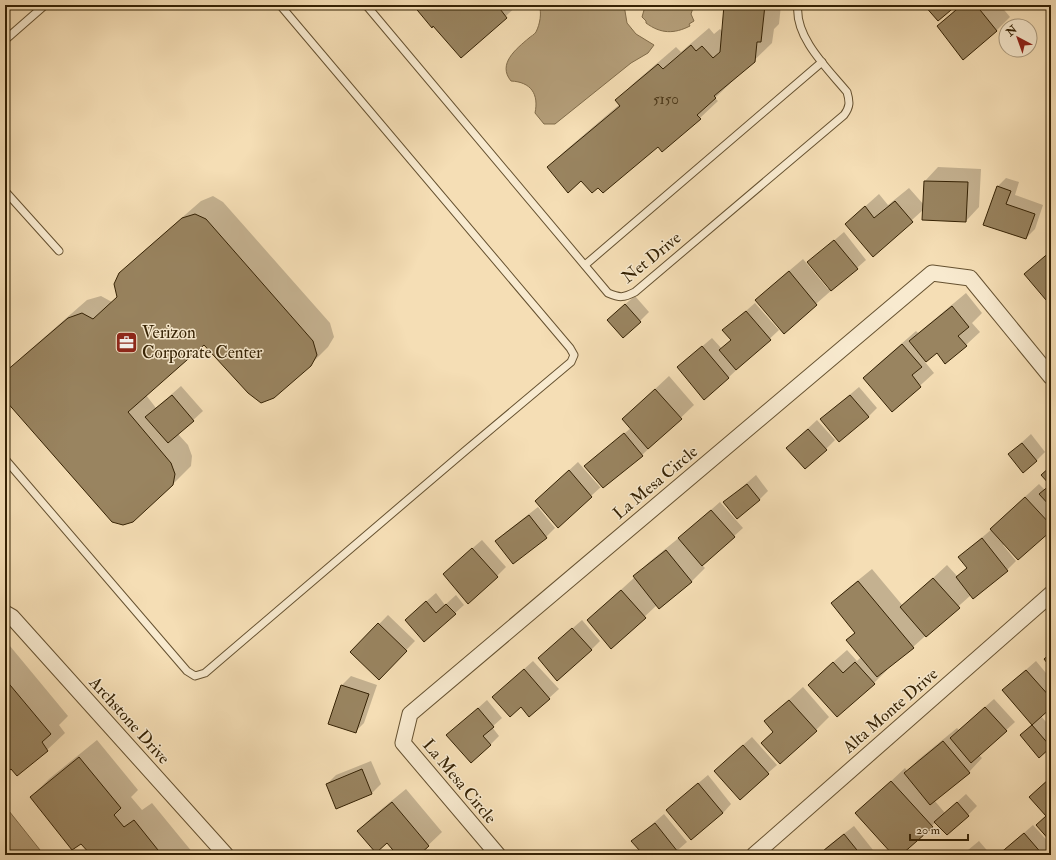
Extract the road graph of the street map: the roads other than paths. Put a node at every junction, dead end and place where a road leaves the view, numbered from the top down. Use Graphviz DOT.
graph roads {
  1 [pos="45,5"];
  2 [pos="280,5"];
  3 [pos="366,5"];
  4 [pos="798,5"];
  5 [pos="5,40"];
  6 [pos="822,62"];
  7 [pos="5,191"];
  8 [pos="58,251"];
  9 [pos="585,264"];
  10 [pos="1051,377"];
  11 [pos="5,459"];
  12 [pos="1051,594"];
  13 [pos="5,613"];
  14 [pos="226,855"];
  15 [pos="498,855"];
  16 [pos="754,855"];
  1 -- 5 [label="lane"];
  2 -- 11 [label="lane"];
  3 -- 9 [label="lane, Net Drive"];
  4 -- 6 [label="lane, Net Drive"];
  6 -- 9 [label="lane"];
  6 -- 9 [label="lane, Net Drive"];
  7 -- 8 [label="lane"];
  10 -- 15 [label="street, La Mesa Circle"];
  12 -- 16 [label="street, Alta Monte Drive"];
  13 -- 14 [label="street, Archstone Drive"];
}
